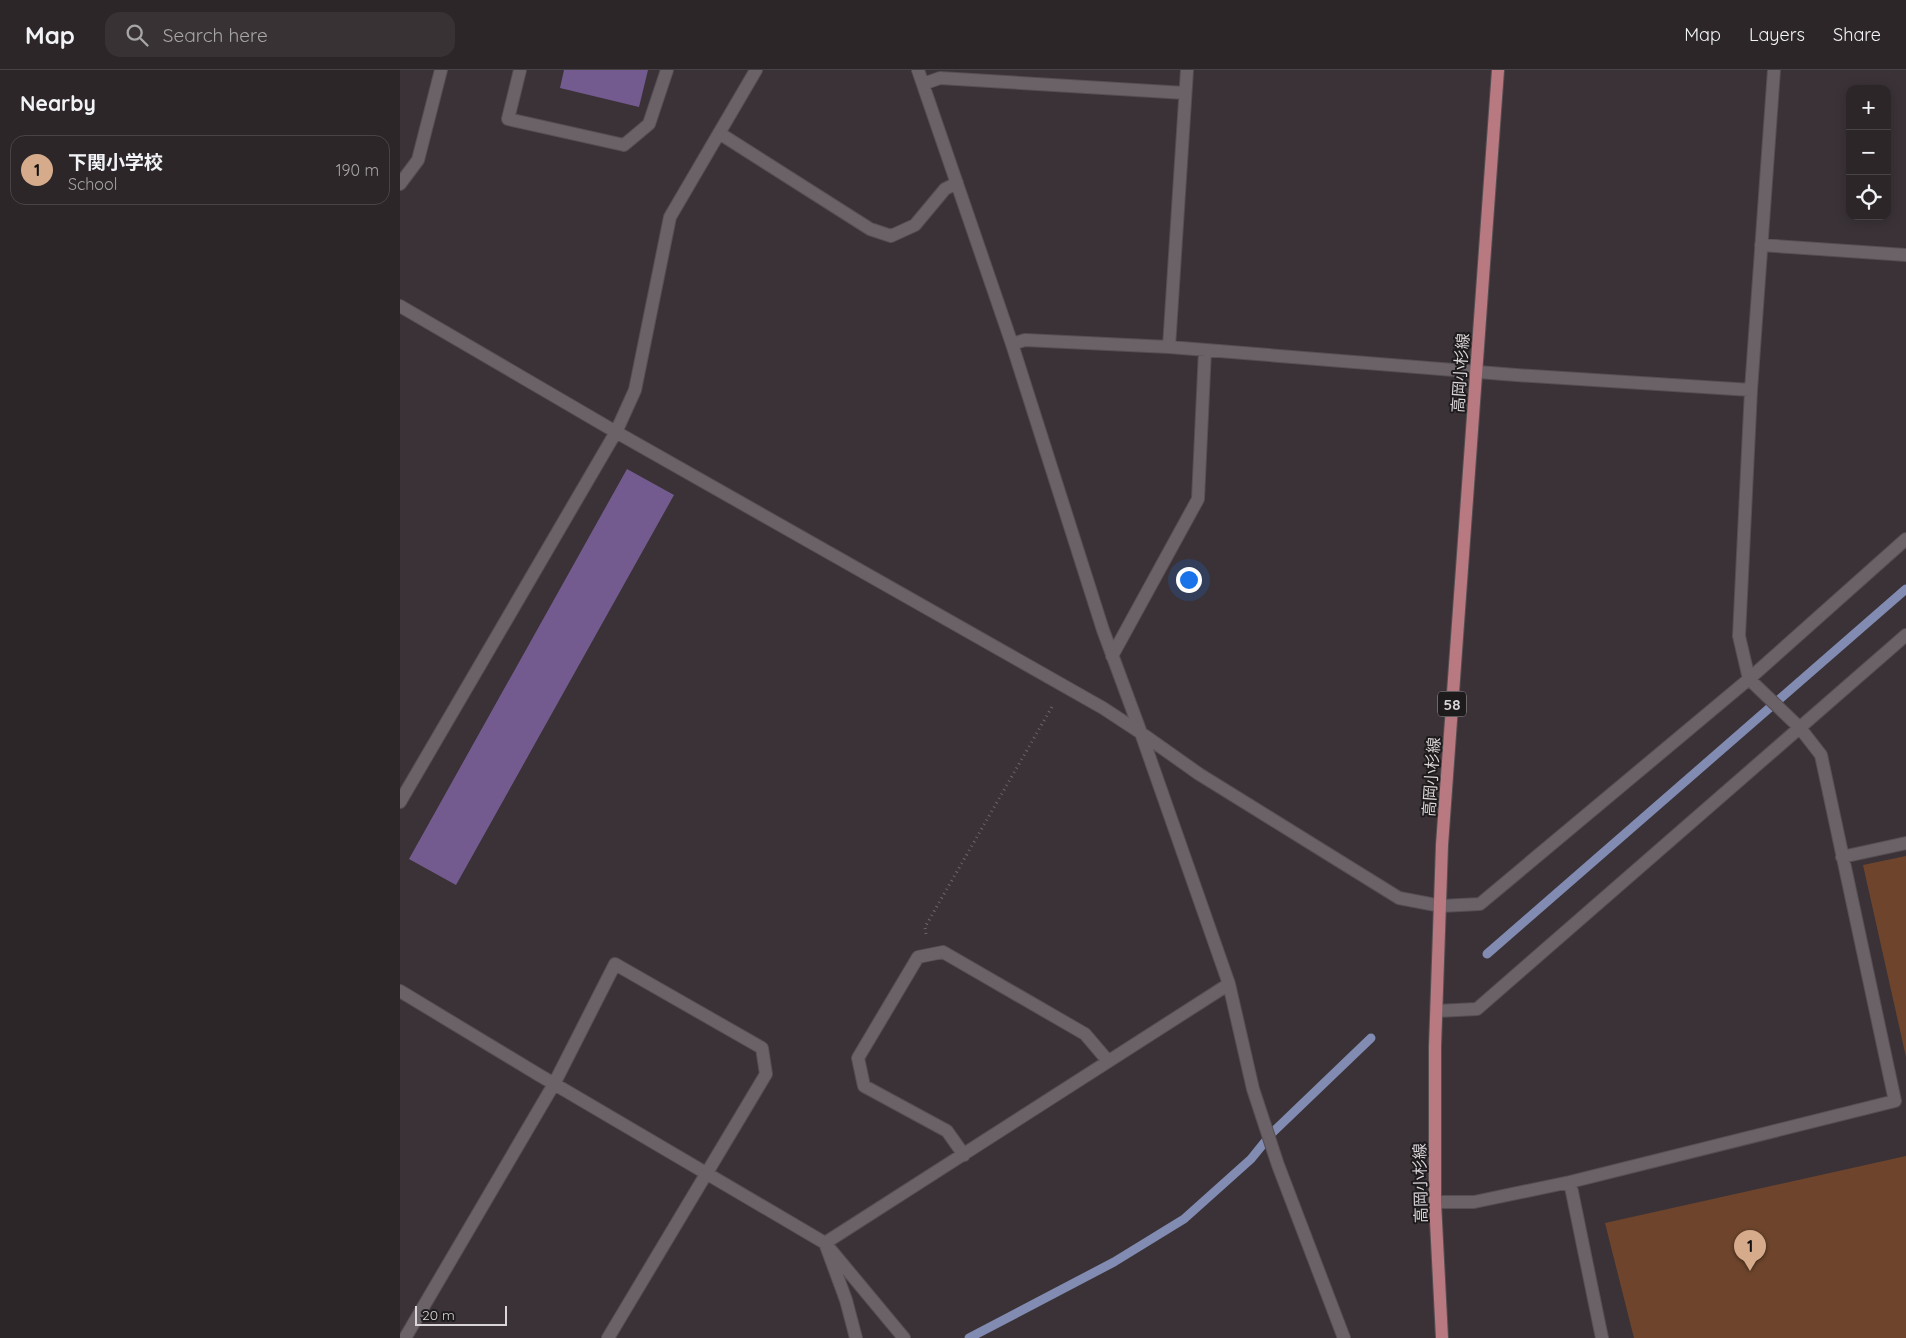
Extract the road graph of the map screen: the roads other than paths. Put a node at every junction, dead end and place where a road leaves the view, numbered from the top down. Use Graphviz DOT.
graph roads {
  1 [pos="441,70"];
  2 [pos="520,70"];
  3 [pos="667,70"];
  4 [pos="756,70"];
  5 [pos="918,70"];
  6 [pos="1187,70"];
  7 [pos="1498,70"];
  8 [pos="1774,70"];
  9 [pos="923,84"];
  10 [pos="1186,93"];
  11 [pos="719,133"];
  12 [pos="957,183"];
  13 [pos="400,184"];
  14 [pos="1761,245"];
  15 [pos="1906,255"];
  16 [pos="400,306"];
  17 [pos="1012,344"];
  18 [pos="1168,347"];
  19 [pos="1205,350"];
  20 [pos="1476,371"];
  21 [pos="1751,390"];
  22 [pos="616,432"];
  23 [pos="1906,539"];
  24 [pos="1906,635"];
  25 [pos="1112,656"];
  26 [pos="1749,679"];
  27 [pos="1800,728"];
  28 [pos="1141,733"];
  29 [pos="400,802"];
  30 [pos="1906,843"];
  31 [pos="1842,857"];
  32 [pos="1440,906"];
  33 [pos="1229,984"];
  34 [pos="400,991"];
  35 [pos="1437,1011"];
  36 [pos="1108,1061"];
  37 [pos="554,1084"];
  38 [pos="964,1155"];
  39 [pos="707,1172"];
  40 [pos="1570,1182"];
  41 [pos="1436,1202"];
  42 [pos="825,1243"];
  43 [pos="405,1338"];
  44 [pos="608,1338"];
  45 [pos="856,1338"];
  46 [pos="904,1338"];
  47 [pos="1344,1338"];
  48 [pos="1442,1338"];
  49 [pos="1602,1338"];
  1 -- 13 [label="street"];
  2 -- 3 [label="street"];
  4 -- 11 [label="street"];
  5 -- 9 [label="street"];
  6 -- 10 [label="street"];
  7 -- 20 [label="main road, 高岡小杉線 / 58"];
  8 -- 14 [label="street"];
  9 -- 10 [label="street"];
  9 -- 12 [label="street"];
  10 -- 18 [label="street"];
  11 -- 12 [label="street"];
  11 -- 22 [label="street"];
  12 -- 17 [label="street"];
  14 -- 15 [label="street"];
  14 -- 21 [label="street"];
  16 -- 22 [label="street"];
  17 -- 18 [label="street"];
  17 -- 25 [label="street"];
  18 -- 19 [label="street"];
  19 -- 20 [label="street"];
  19 -- 25 [label="street"];
  20 -- 21 [label="street"];
  20 -- 32 [label="main road, 高岡小杉線 / 58"];
  21 -- 26 [label="street"];
  22 -- 28 [label="street"];
  22 -- 29 [label="street"];
  23 -- 26 [label="street"];
  24 -- 27 [label="street"];
  25 -- 28 [label="street"];
  26 -- 27 [label="street"];
  26 -- 32 [label="street"];
  27 -- 31 [label="street"];
  27 -- 35 [label="street"];
  28 -- 32 [label="street"];
  28 -- 33 [label="street"];
  30 -- 31 [label="street"];
  31 -- 40 [label="street"];
  32 -- 35 [label="main road, 高岡小杉線 / 58"];
  33 -- 36 [label="street"];
  33 -- 47 [label="street"];
  34 -- 37 [label="street"];
  35 -- 41 [label="main road, 高岡小杉線 / 58"];
  36 -- 38 [label="street"];
  36 -- 38 [label="street"];
  37 -- 39 [label="street"];
  37 -- 39 [label="street"];
  37 -- 43 [label="street"];
  38 -- 42 [label="street"];
  39 -- 42 [label="street"];
  39 -- 44 [label="street"];
  40 -- 41 [label="street"];
  40 -- 49 [label="street"];
  41 -- 48 [label="main road, 高岡小杉線 / 58"];
  42 -- 45 [label="street"];
  42 -- 46 [label="street"];
}
